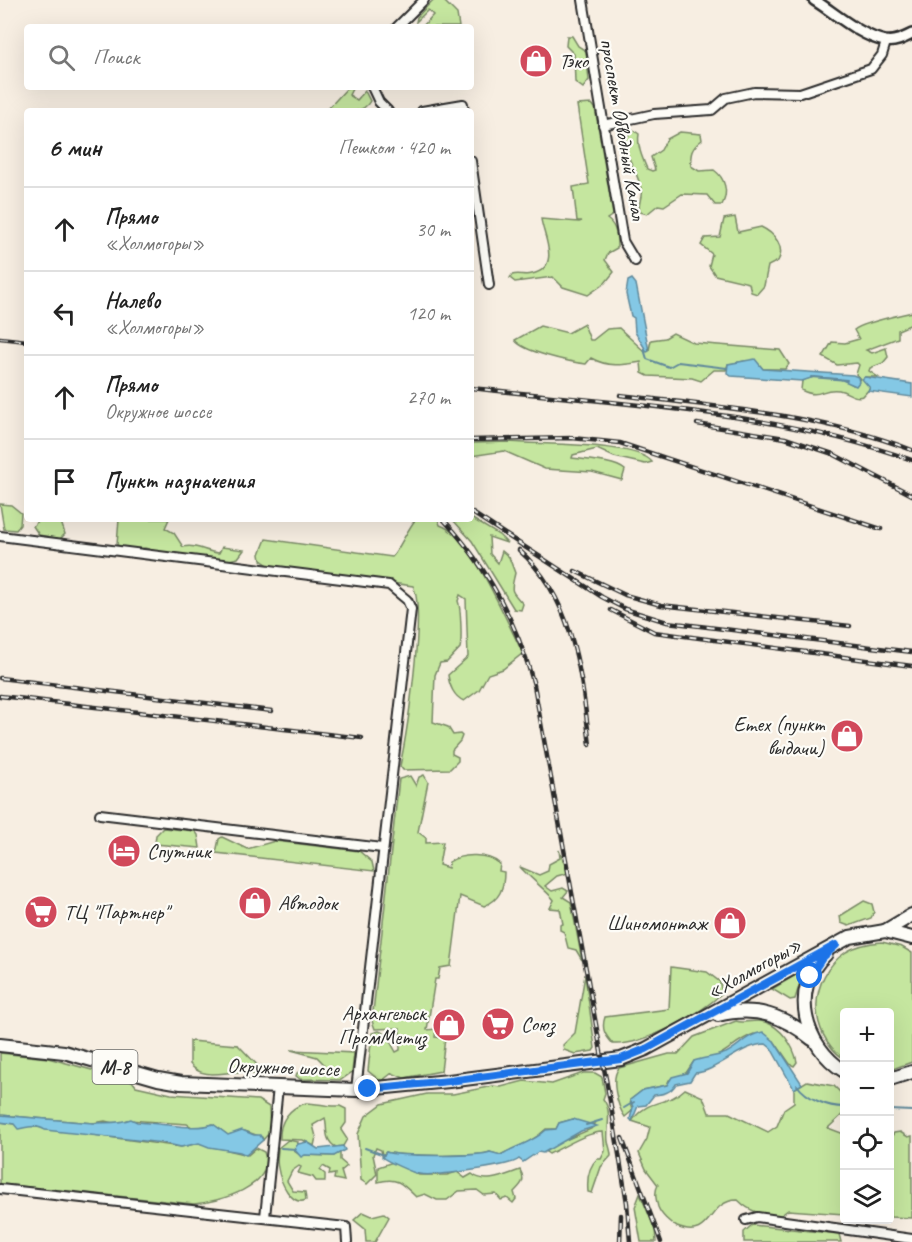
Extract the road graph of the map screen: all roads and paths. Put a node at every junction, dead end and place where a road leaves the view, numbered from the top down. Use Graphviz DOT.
graph roads {
  1 [pos="423,0"];
  2 [pos="583,0"];
  3 [pos="814,0"];
  4 [pos="401,24"];
  5 [pos="912,33"];
  6 [pos="886,42"];
  7 [pos="373,90"];
  8 [pos="385,108"];
  9 [pos="603,125"];
  10 [pos="474,182"];
  11 [pos="635,261"];
  12 [pos="489,285"];
  13 [pos="0,536"];
  14 [pos="100,814"];
  15 [pos="382,848"];
  16 [pos="912,915"];
  17 [pos="885,931"];
  18 [pos="912,938"];
  19 [pos="836,945"];
  20 [pos="703,1019"];
  21 [pos="813,1040"];
  22 [pos="0,1045"];
  23 [pos="840,1068"];
  24 [pos="912,1072"];
  25 [pos="894,1078"];
  26 [pos="894,1079"];
  27 [pos="912,1081"];
  28 [pos="278,1087"];
  29 [pos="356,1090"];
  30 [pos="0,1189"];
  31 [pos="265,1217"];
  32 [pos="746,1220"];
  33 [pos="912,1239"];
  34 [pos="347,1242"];
  1 -- 4 [label="street"];
  2 -- 9 [label="street, проспект Обводный Канал"];
  3 -- 6 [label="street"];
  5 -- 6 [label="street"];
  6 -- 9 [label="street"];
  7 -- 8 [label="street"];
  9 -- 11 [label="street, проспект Обводный Канал"];
  10 -- 12 [label="street"];
  13 -- 15 [label="street"];
  14 -- 15 [label="street"];
  15 -- 29 [label="street"];
  16 -- 17 [label="main road"];
  17 -- 18 [label="main road, «Холмогоры» / М-8"];
  17 -- 19 [label="main road, «Холмогоры» / М-8"];
  19 -- 20 [label="main road, «Холмогоры» / М-8"];
  19 -- 21 [label="main road, «Холмогоры» / М-8"];
  20 -- 21 [label="main road, «Холмогоры» / М-8"];
  20 -- 29 [label="main road, Окружное шоссе / М-8"];
  21 -- 23 [label="main road, «Холмогоры» / М-8"];
  22 -- 28 [label="main road, Окружное шоссе / М-8"];
  24 -- 25 [label="main road"];
  26 -- 27 [label="main road"];
  28 -- 29 [label="main road, Окружное шоссе / М-8"];
  28 -- 31 [label="street"];
  30 -- 31 [label="street"];
  31 -- 34 [label="street"];
  32 -- 33 [label="street"];
}
